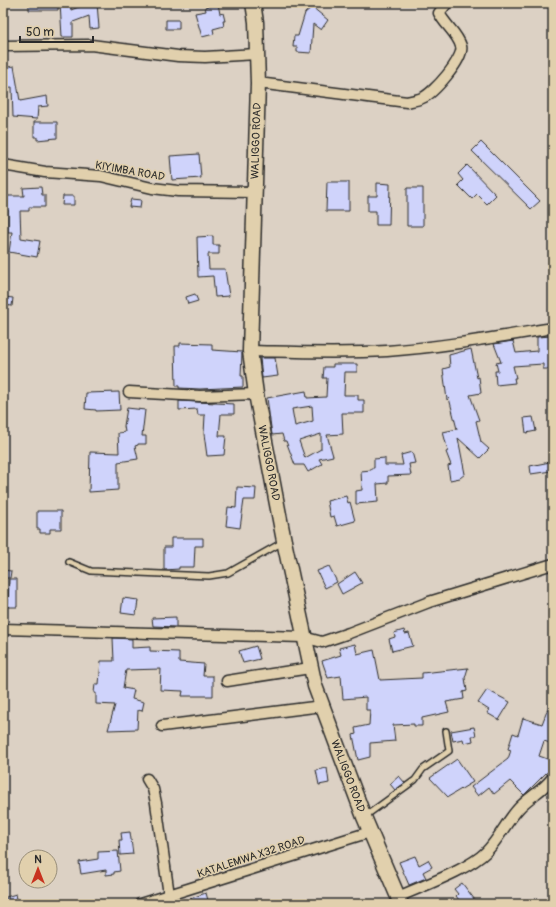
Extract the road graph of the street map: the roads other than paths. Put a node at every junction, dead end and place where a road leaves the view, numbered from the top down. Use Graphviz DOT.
graph roads {
  1 [pos="253,3"];
  2 [pos="447,3"];
  3 [pos="3,46"];
  4 [pos="257,54"];
  5 [pos="258,83"];
  6 [pos="3,165"];
  7 [pos="254,192"];
  8 [pos="553,328"];
  9 [pos="250,351"];
  10 [pos="128,392"];
  11 [pos="256,394"];
  12 [pos="284,541"];
  13 [pos="69,562"];
  14 [pos="553,564"];
  15 [pos="3,629"];
  16 [pos="303,637"];
  17 [pos="310,668"];
  18 [pos="227,681"];
  19 [pos="322,706"];
  20 [pos="162,726"];
  21 [pos="446,731"];
  22 [pos="553,777"];
  23 [pos="147,779"];
  24 [pos="364,817"];
  25 [pos="370,832"];
  26 [pos="170,895"];
  27 [pos="399,900"];
  28 [pos="140,904"];
  1 -- 4 [label="street, WALIGGO ROAD"];
  2 -- 5 [label="street"];
  3 -- 4 [label="street"];
  4 -- 5 [label="street, WALIGGO ROAD"];
  5 -- 7 [label="street, WALIGGO ROAD"];
  6 -- 7 [label="street, KIYIMBA ROAD"];
  7 -- 9 [label="street, WALIGGO ROAD"];
  8 -- 9 [label="street"];
  9 -- 11 [label="street, WALIGGO ROAD"];
  10 -- 11 [label="street"];
  11 -- 12 [label="street, WALIGGO ROAD"];
  12 -- 13 [label="lane"];
  12 -- 16 [label="street, WALIGGO ROAD"];
  14 -- 16 [label="street"];
  15 -- 16 [label="street"];
  16 -- 17 [label="street, WALIGGO ROAD"];
  17 -- 18 [label="street"];
  17 -- 19 [label="street, WALIGGO ROAD"];
  19 -- 20 [label="street"];
  19 -- 24 [label="street, WALIGGO ROAD"];
  21 -- 24 [label="lane"];
  22 -- 27 [label="street"];
  23 -- 26 [label="street"];
  24 -- 25 [label="street, WALIGGO ROAD"];
  25 -- 26 [label="street, KATALEMWA X32 ROAD"];
  25 -- 27 [label="street, WALIGGO ROAD"];
  26 -- 28 [label="street, KATALEMWA X32 ROAD"];
}
